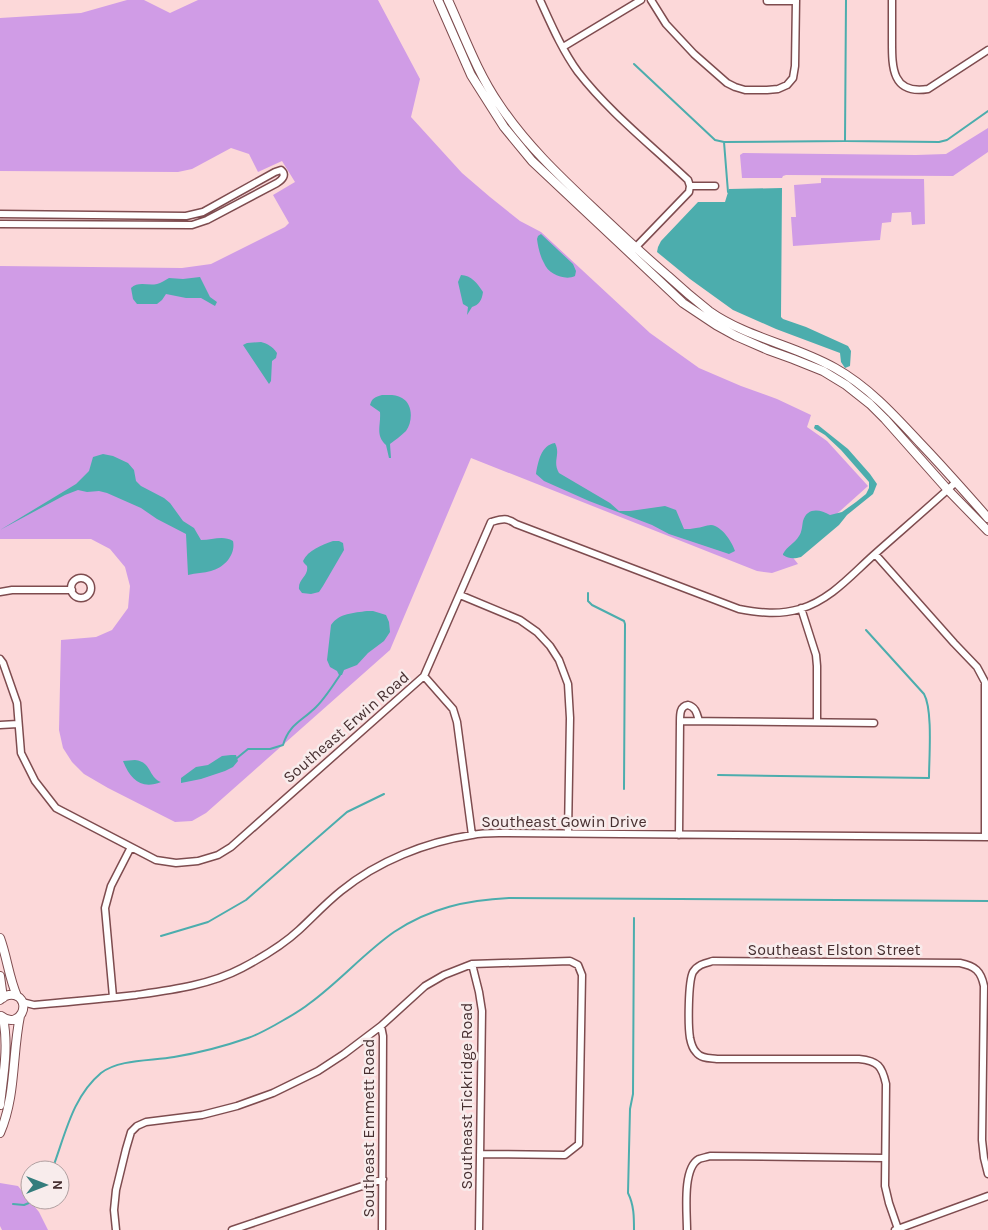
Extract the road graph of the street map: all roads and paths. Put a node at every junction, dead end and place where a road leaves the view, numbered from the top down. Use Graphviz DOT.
graph roads {
  1 [pos="438,0"];
  2 [pos="448,0"];
  3 [pos="540,0"];
  4 [pos="641,0"];
  5 [pos="651,0"];
  6 [pos="796,0"];
  7 [pos="892,0"];
  8 [pos="767,1"];
  9 [pos="457,32"];
  10 [pos="563,47"];
  11 [pos="988,50"];
  12 [pos="512,122"];
  13 [pos="504,127"];
  14 [pos="690,186"];
  15 [pos="715,186"];
  16 [pos="572,193"];
  17 [pos="0,214"];
  18 [pos="46,215"];
  19 [pos="154,216"];
  20 [pos="0,224"];
  21 [pos="46,224"];
  22 [pos="156,225"];
  23 [pos="633,250"];
  24 [pos="718,322"];
  25 [pos="810,356"];
  26 [pos="807,365"];
  27 [pos="891,412"];
  28 [pos="885,419"];
  29 [pos="956,482"];
  30 [pos="948,490"];
  31 [pos="988,518"];
  32 [pos="988,531"];
  33 [pos="875,554"];
  34 [pos="72,590"];
  35 [pos="0,592"];
  36 [pos="460,595"];
  37 [pos="802,608"];
  38 [pos="0,659"];
  39 [pos="424,676"];
  40 [pos="680,721"];
  41 [pos="699,721"];
  42 [pos="817,722"];
  43 [pos="874,723"];
  44 [pos="18,724"];
  45 [pos="0,725"];
  46 [pos="568,833"];
  47 [pos="472,835"];
  48 [pos="679,835"];
  49 [pos="986,837"];
  50 [pos="131,847"];
  51 [pos="0,938"];
  52 [pos="472,964"];
  53 [pos="0,976"];
  54 [pos="113,998"];
  55 [pos="1,999"];
  56 [pos="20,999"];
  57 [pos="34,1005"];
  58 [pos="22,1014"];
  59 [pos="2,1016"];
  60 [pos="381,1026"];
  61 [pos="0,1105"];
  62 [pos="0,1132"];
  63 [pos="480,1154"];
  64 [pos="885,1158"];
  65 [pos="988,1174"];
  66 [pos="383,1179"];
  67 [pos="988,1196"];
  68 [pos="896,1229"];
  69 [pos="116,1230"];
  70 [pos="232,1230"];
  71 [pos="382,1230"];
  72 [pos="479,1230"];
  73 [pos="687,1230"];
  1 -- 9 [label="street"];
  2 -- 9 [label="street"];
  3 -- 10 [label="street"];
  4 -- 10 [label="street"];
  5 -- 6 [label="street"];
  6 -- 8 [label="street"];
  7 -- 11 [label="street"];
  9 -- 12 [label="street"];
  9 -- 13 [label="street"];
  10 -- 14 [label="street"];
  12 -- 13 [label="street"];
  12 -- 16 [label="street"];
  13 -- 16 [label="street"];
  14 -- 15 [label="street"];
  14 -- 23 [label="street"];
  16 -- 23 [label="street"];
  17 -- 18 [label="street"];
  18 -- 19 [label="street"];
  18 -- 21 [label="street"];
  19 -- 22 [label="street"];
  19 -- 22 [label="street"];
  20 -- 21 [label="street"];
  21 -- 22 [label="street"];
  23 -- 24 [label="street"];
  24 -- 25 [label="street"];
  24 -- 26 [label="street"];
  25 -- 26 [label="street"];
  25 -- 27 [label="street"];
  26 -- 28 [label="street"];
  27 -- 28 [label="street"];
  27 -- 29 [label="street"];
  28 -- 30 [label="street"];
  29 -- 30 [label="street, Southeast Erwin Road"];
  29 -- 31 [label="street"];
  30 -- 32 [label="street"];
  30 -- 33 [label="street, Southeast Erwin Road"];
  33 -- 37 [label="street, Southeast Erwin Road"];
  33 -- 49 [label="street"];
  34 -- 35 [label="street"];
  36 -- 37 [label="street, Southeast Erwin Road"];
  36 -- 39 [label="street, Southeast Erwin Road"];
  36 -- 46 [label="street"];
  37 -- 42 [label="street"];
  38 -- 44 [label="street, Southeast Erwin Road"];
  39 -- 47 [label="street"];
  39 -- 50 [label="street, Southeast Erwin Road"];
  40 -- 41 [label="street"];
  40 -- 41 [label="street"];
  40 -- 48 [label="street"];
  41 -- 42 [label="street"];
  42 -- 43 [label="street"];
  44 -- 45 [label="street"];
  44 -- 50 [label="street, Southeast Erwin Road"];
  46 -- 47 [label="street, Southeast Gowin Drive"];
  46 -- 48 [label="street, Southeast Gowin Drive"];
  47 -- 54 [label="street, Southeast Gowin Drive"];
  48 -- 49 [label="street, Southeast Gowin Drive"];
  50 -- 54 [label="street"];
  51 -- 56 [label="street"];
  52 -- 60 [label="street"];
  52 -- 63 [label="street, Southeast Tickridge Road"];
  52 -- 63 [label="street"];
  53 -- 55 [label="street"];
  54 -- 57 [label="street, Southeast Gowin Drive"];
  55 -- 56 [label="street"];
  56 -- 57 [label="street, Southeast Gowin Drive"];
  56 -- 58 [label="street"];
  57 -- 58 [label="street, Southeast Gowin Drive"];
  58 -- 59 [label="street"];
  58 -- 62 [label="street"];
  59 -- 61 [label="street"];
  60 -- 66 [label="street, Southeast Emmett Road"];
  60 -- 69 [label="street"];
  63 -- 72 [label="street, Southeast Tickridge Road"];
  64 -- 65 [label="street, Southeast Elston Street"];
  64 -- 68 [label="street"];
  64 -- 73 [label="street"];
  66 -- 70 [label="street"];
  66 -- 71 [label="street, Southeast Emmett Road"];
  67 -- 68 [label="street"];
}
